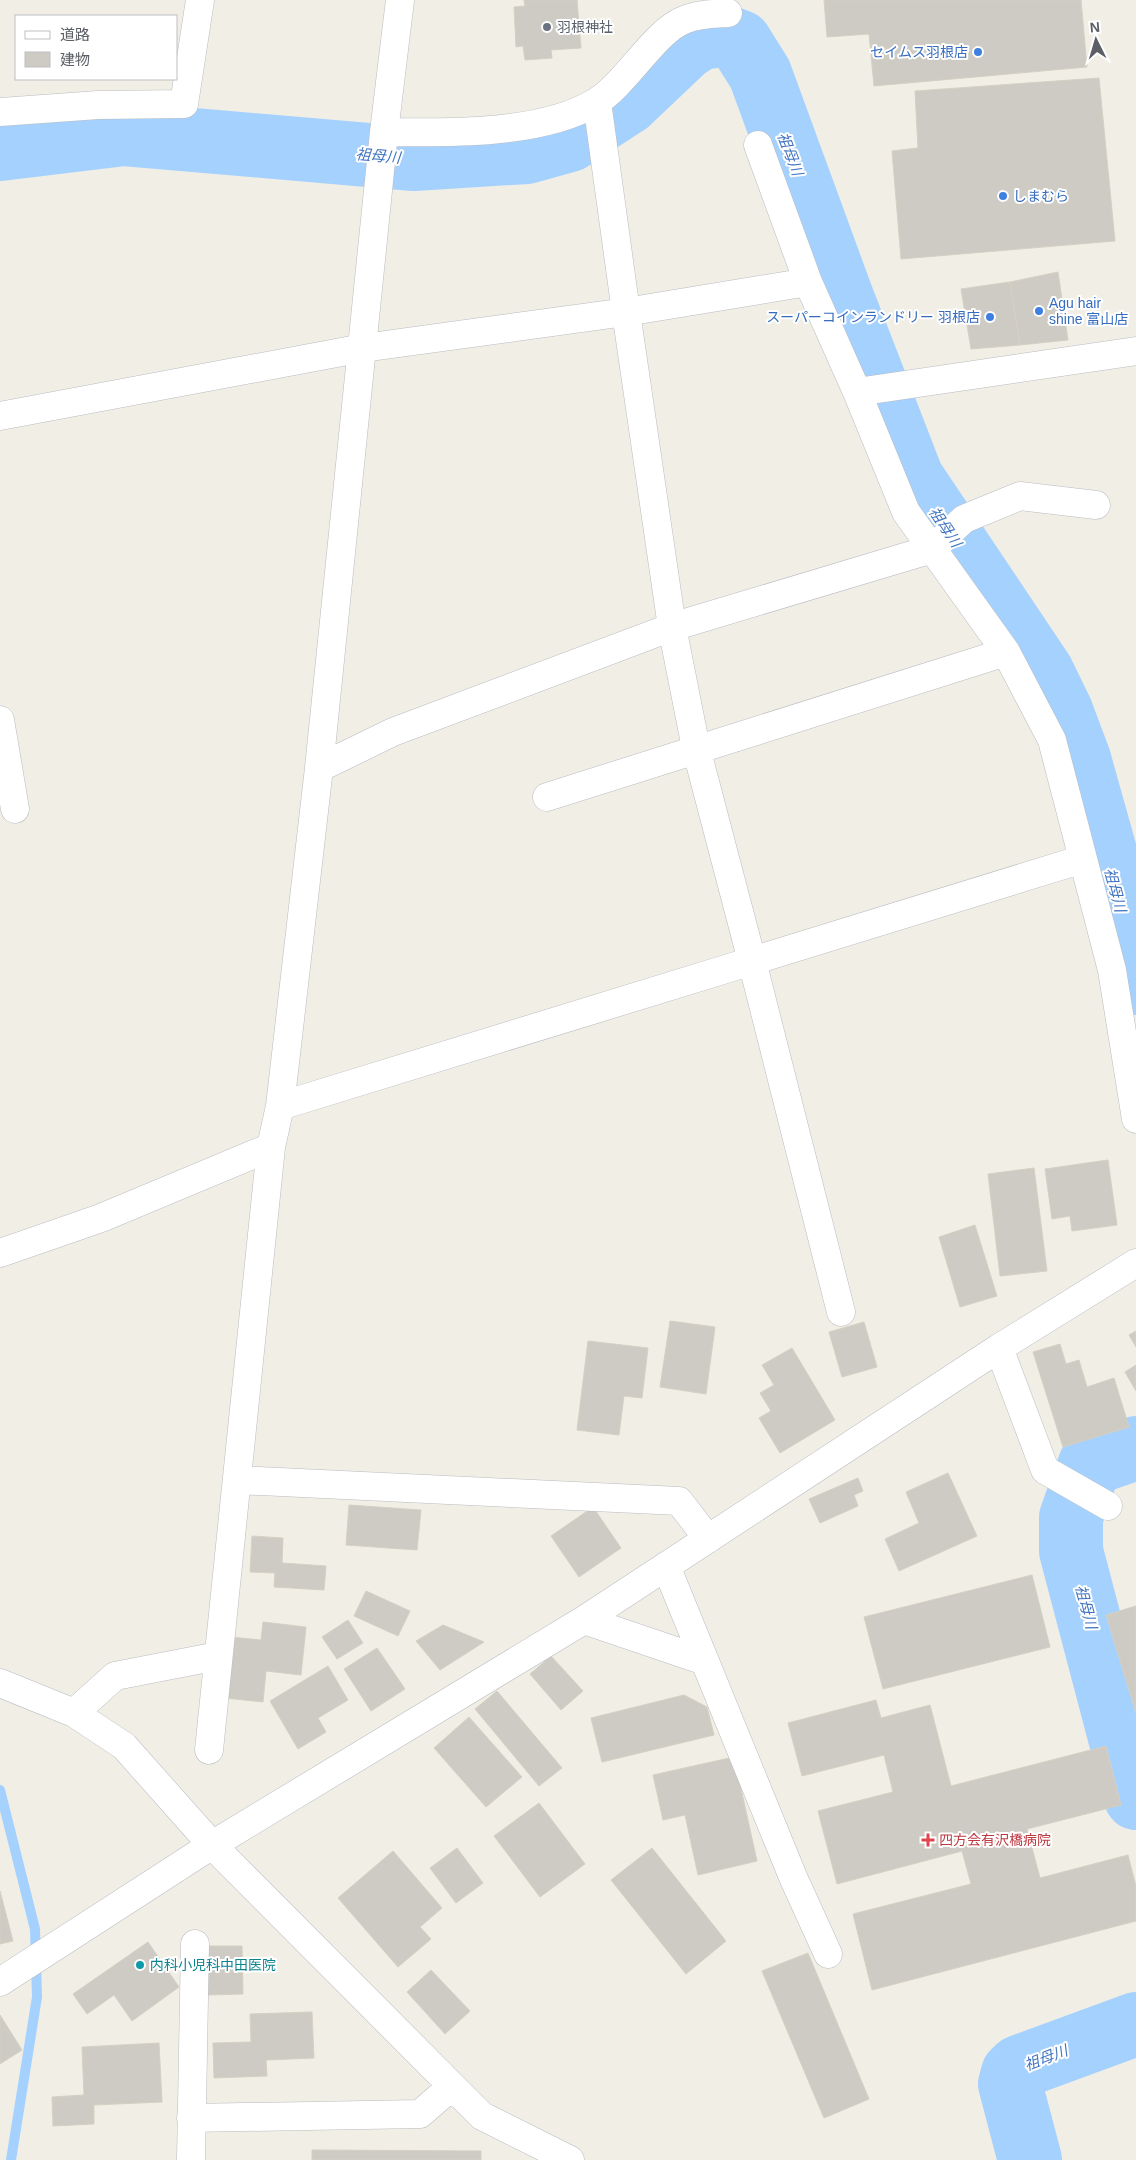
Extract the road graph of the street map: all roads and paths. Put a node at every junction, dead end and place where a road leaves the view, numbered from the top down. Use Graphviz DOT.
graph roads {
  1 [pos="200,0"];
  2 [pos="400,0"];
  3 [pos="728,13"];
  4 [pos="596,102"];
  5 [pos="0,112"];
  6 [pos="384,132"];
  7 [pos="758,146"];
  8 [pos="808,282"];
  9 [pos="626,312"];
  10 [pos="363,348"];
  11 [pos="1136,351"];
  12 [pos="857,392"];
  13 [pos="0,416"];
  14 [pos="1096,505"];
  15 [pos="932,549"];
  16 [pos="672,627"];
  17 [pos="1006,652"];
  18 [pos="0,720"];
  19 [pos="696,748"];
  20 [pos="319,768"];
  21 [pos="547,797"];
  22 [pos="15,809"];
  23 [pos="1083,858"];
  24 [pos="752,961"];
  25 [pos="280,1106"];
  26 [pos="1136,1119"];
  27 [pos="272,1147"];
  28 [pos="0,1253"];
  29 [pos="1136,1263"];
  30 [pos="841,1312"];
  31 [pos="1000,1348"];
  32 [pos="237,1480"];
  33 [pos="1108,1506"];
  34 [pos="708,1539"];
  35 [pos="666,1566"];
  36 [pos="584,1620"];
  37 [pos="218,1656"];
  38 [pos="705,1661"];
  39 [pos="0,1684"];
  40 [pos="74,1713"];
  41 [pos="209,1750"];
  42 [pos="212,1846"];
  43 [pos="194,1944"];
  44 [pos="828,1954"];
  45 [pos="0,1982"];
  46 [pos="451,2086"];
  47 [pos="191,2118"];
  48 [pos="191,2160"];
  49 [pos="570,2160"];
  1 -- 5 [label="street"];
  2 -- 6 [label="street"];
  3 -- 4 [label="street"];
  4 -- 6 [label="street"];
  4 -- 9 [label="street"];
  6 -- 10 [label="street"];
  7 -- 8 [label="street"];
  8 -- 9 [label="street"];
  8 -- 12 [label="street"];
  9 -- 10 [label="street"];
  9 -- 16 [label="street"];
  10 -- 13 [label="street"];
  10 -- 20 [label="street"];
  11 -- 12 [label="street"];
  12 -- 15 [label="street"];
  14 -- 15 [label="street"];
  15 -- 16 [label="street"];
  15 -- 17 [label="street"];
  16 -- 19 [label="street"];
  16 -- 20 [label="street"];
  17 -- 19 [label="street"];
  17 -- 23 [label="street"];
  18 -- 22 [label="street"];
  19 -- 21 [label="street"];
  19 -- 24 [label="street"];
  20 -- 25 [label="street"];
  23 -- 24 [label="street"];
  23 -- 26 [label="street"];
  24 -- 25 [label="street"];
  24 -- 30 [label="street"];
  25 -- 27 [label="street"];
  27 -- 28 [label="street"];
  27 -- 32 [label="street"];
  29 -- 31 [label="street"];
  31 -- 33 [label="street"];
  31 -- 34 [label="street"];
  32 -- 34 [label="street"];
  32 -- 37 [label="street"];
  34 -- 35 [label="street"];
  35 -- 36 [label="street"];
  35 -- 38 [label="street"];
  36 -- 38 [label="street"];
  36 -- 42 [label="street"];
  37 -- 40 [label="street"];
  37 -- 41 [label="street"];
  38 -- 44 [label="street"];
  39 -- 40 [label="street"];
  40 -- 42 [label="street"];
  42 -- 45 [label="street"];
  42 -- 46 [label="street"];
  43 -- 47 [label="street"];
  46 -- 47 [label="street"];
  46 -- 49 [label="street"];
  47 -- 48 [label="street"];
}
